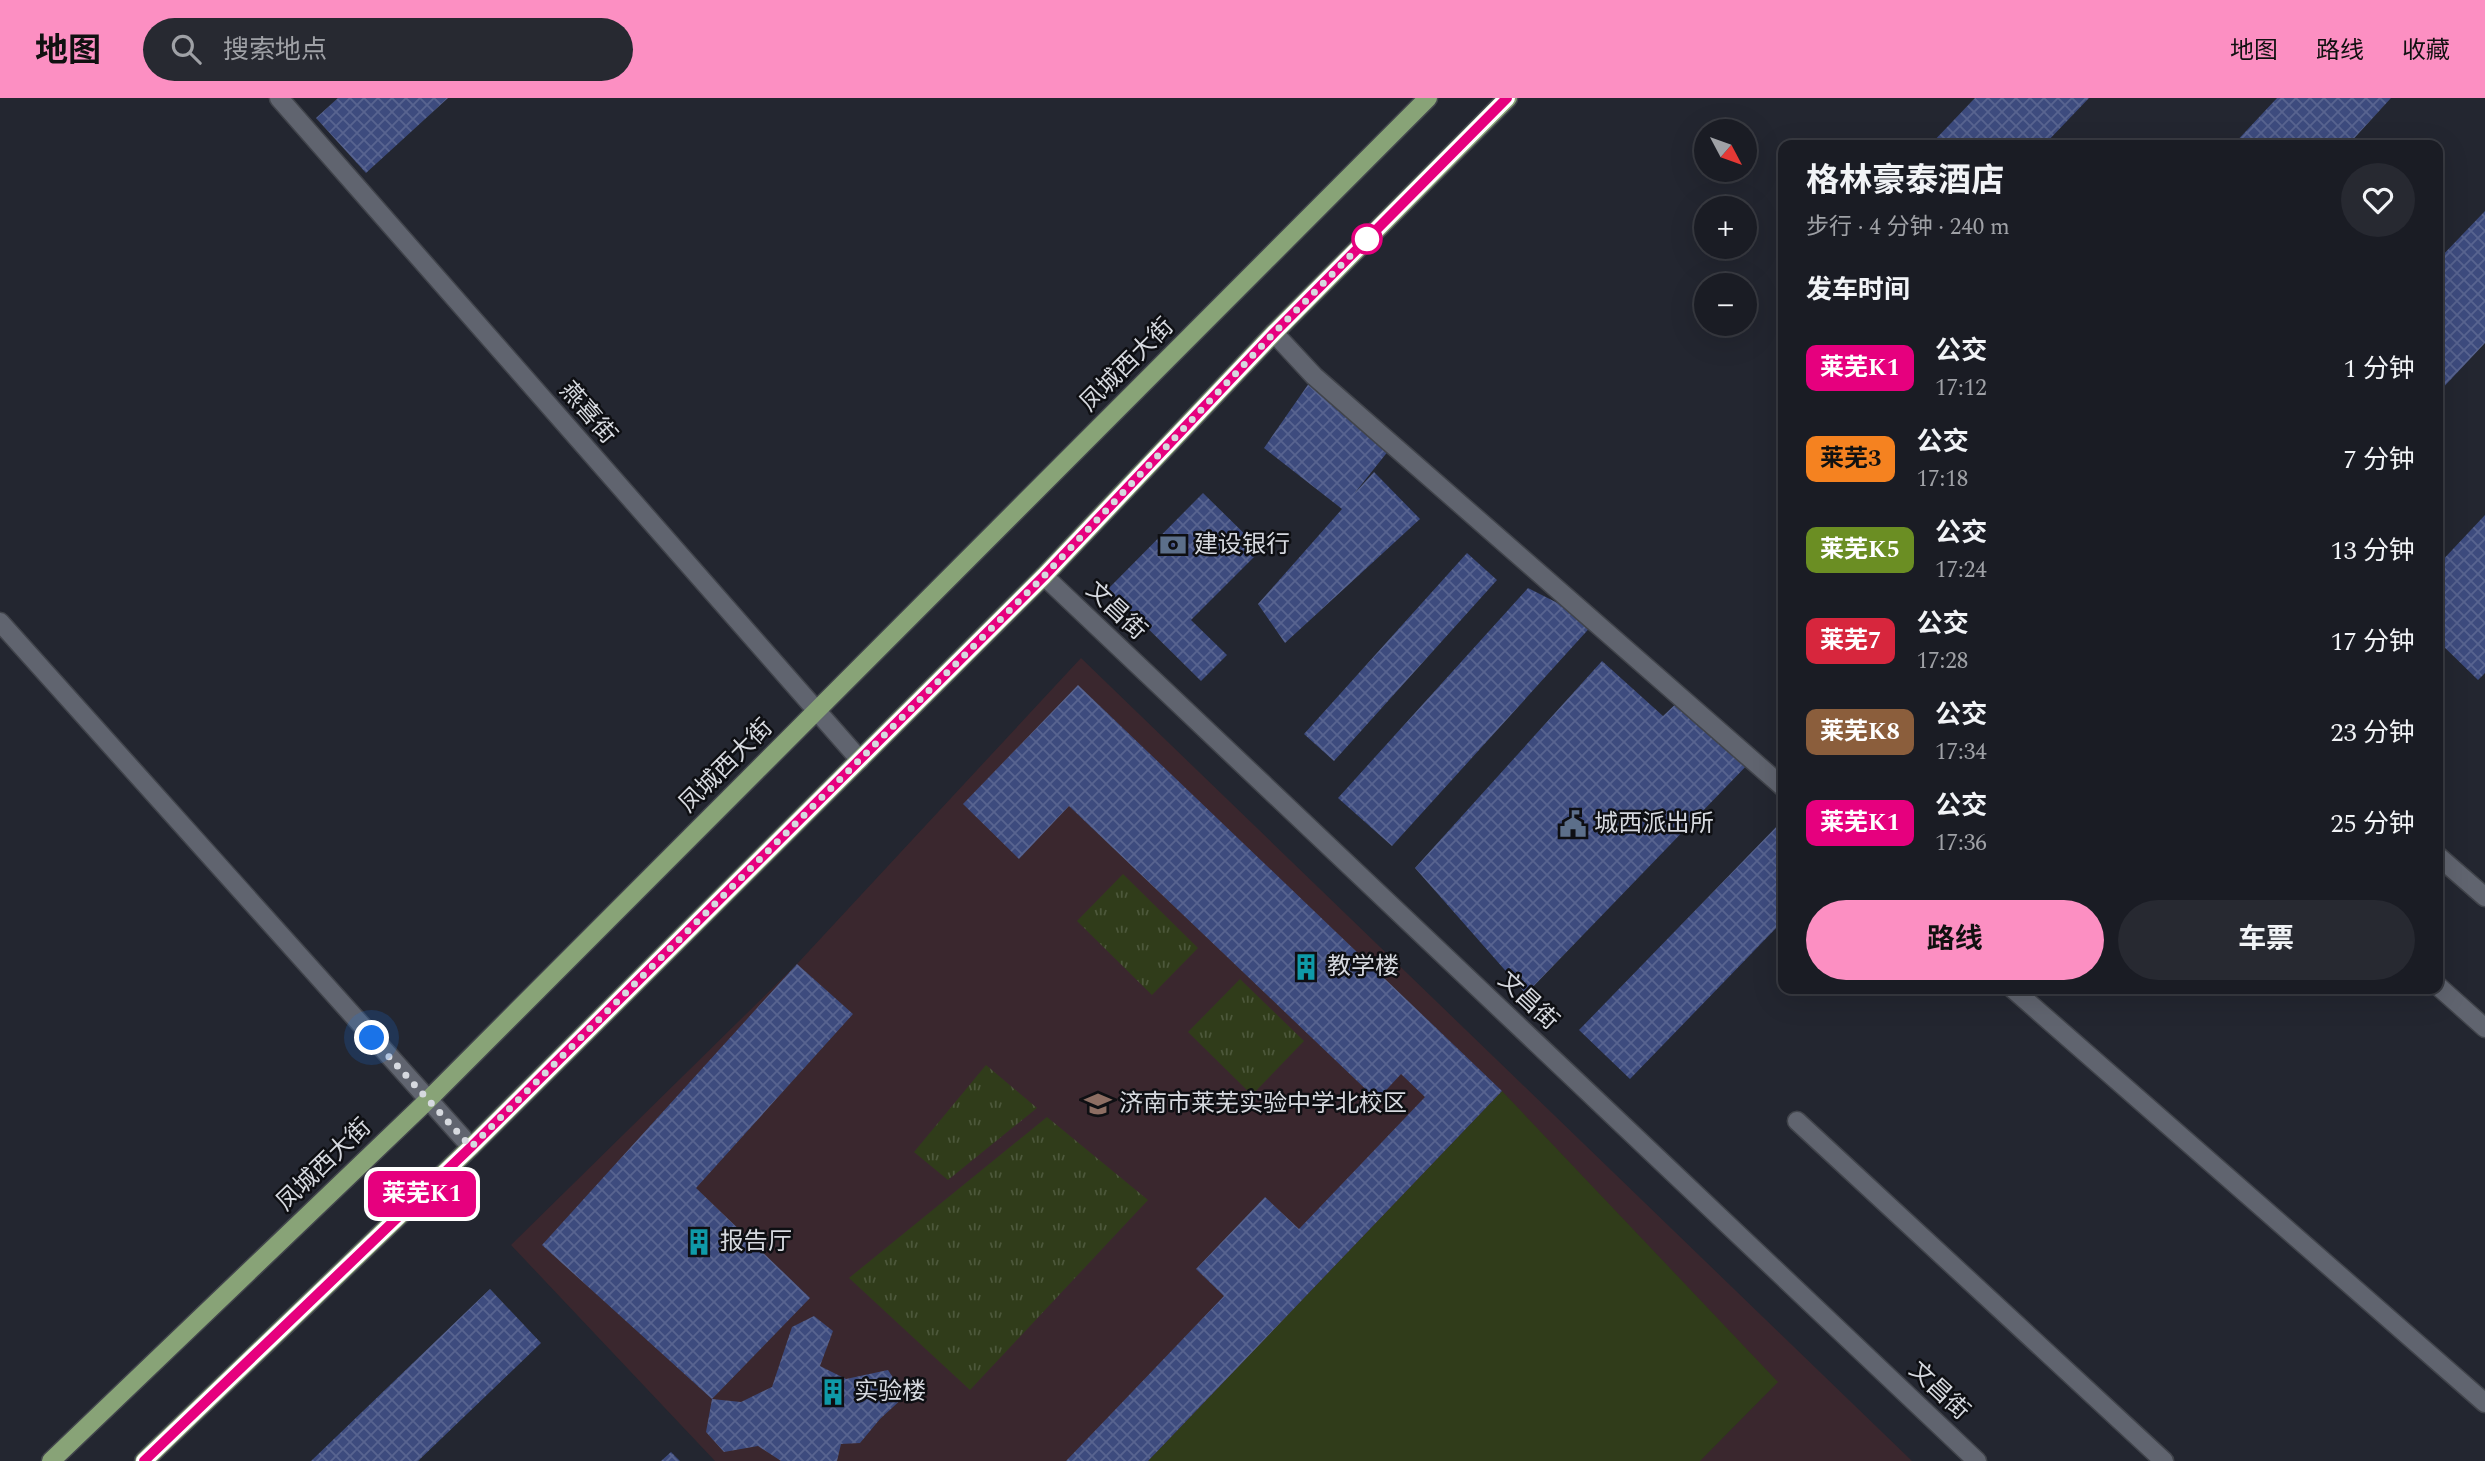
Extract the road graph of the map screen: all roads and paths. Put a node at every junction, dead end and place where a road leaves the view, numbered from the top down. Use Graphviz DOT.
graph roads {
  1 [pos="279,98"];
  2 [pos="1428,98"];
  3 [pos="1507,98"];
  4 [pos="1274,333"];
  5 [pos="1044,576"];
  6 [pos="0,622"];
  7 [pos="816,709"];
  8 [pos="860,760"];
  9 [pos="1778,783"];
  10 [pos="2443,860"];
  11 [pos="2485,897"];
  12 [pos="2443,990"];
  13 [pos="2019,994"];
  14 [pos="2485,1028"];
  15 [pos="428,1100"];
  16 [pos="1797,1121"];
  17 [pos="471,1147"];
  18 [pos="2485,1403"];
  19 [pos="51,1461"];
  20 [pos="144,1461"];
  21 [pos="1977,1461"];
  22 [pos="2164,1461"];
  1 -- 7 [label="street, 燕喜街"];
  2 -- 7 [label="main road, 凤城西大街"];
  3 -- 4 [label="main road"];
  4 -- 5 [label="main road"];
  4 -- 9 [label="street"];
  5 -- 8 [label="main road"];
  5 -- 21 [label="street, 文昌街"];
  6 -- 15 [label="street"];
  7 -- 8 [label="street, 燕喜街"];
  7 -- 15 [label="main road, 凤城西大街"];
  8 -- 17 [label="main road"];
  10 -- 11 [label="street"];
  12 -- 14 [label="street"];
  13 -- 18 [label="street"];
  15 -- 17 [label="street"];
  15 -- 19 [label="main road, 凤城西大街"];
  16 -- 22 [label="street"];
  17 -- 20 [label="main road"];
}
